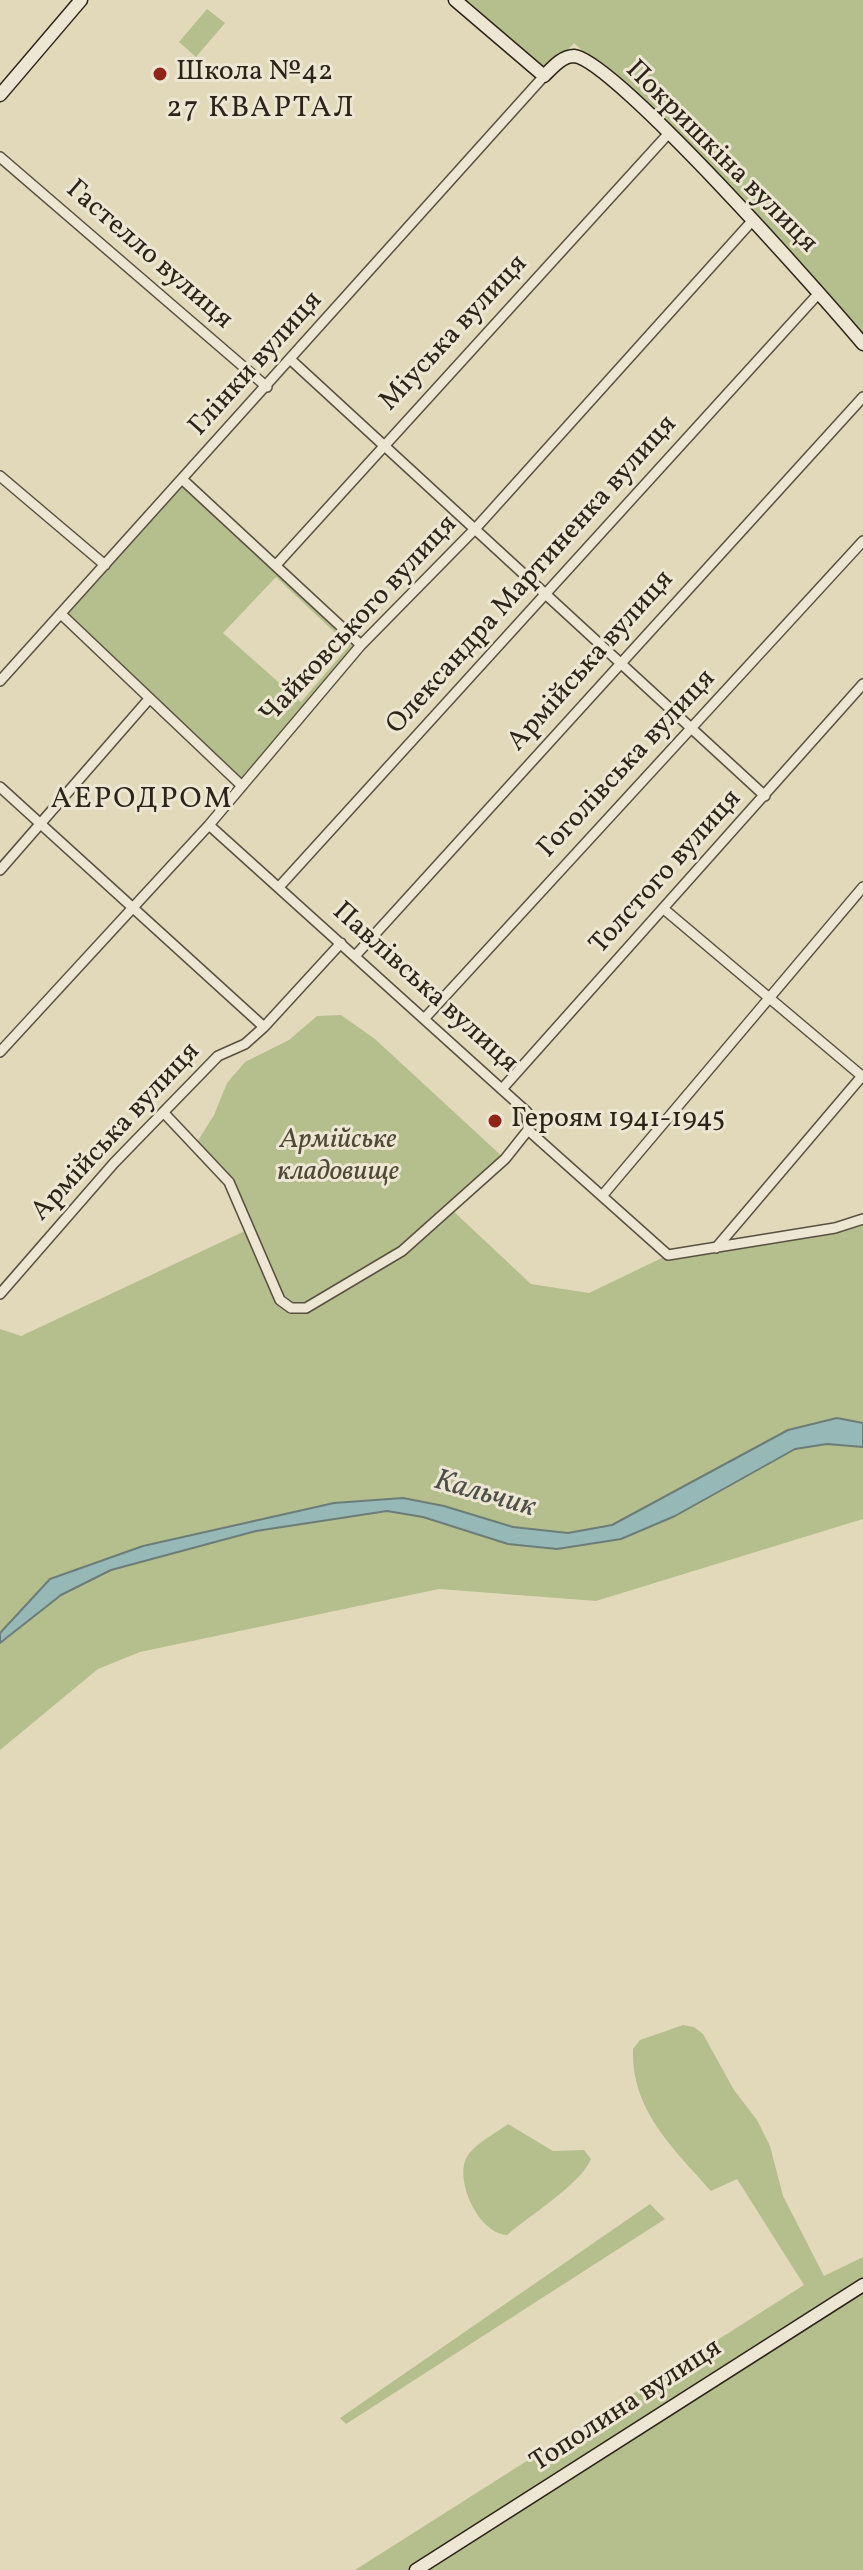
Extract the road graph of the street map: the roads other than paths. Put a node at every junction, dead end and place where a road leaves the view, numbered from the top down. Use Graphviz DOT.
graph roads {
  1 [pos="81,0"];
  2 [pos="455,0"];
  3 [pos="544,76"];
  4 [pos="0,95"];
  5 [pos="669,133"];
  6 [pos="0,157"];
  7 [pos="753,220"];
  8 [pos="819,293"];
  9 [pos="863,344"];
  10 [pos="291,360"];
  11 [pos="267,387"];
  12 [pos="863,397"];
  13 [pos="383,445"];
  14 [pos="0,476"];
  15 [pos="183,480"];
  16 [pos="475,529"];
  17 [pos="863,541"];
  18 [pos="105,565"];
  19 [pos="276,565"];
  20 [pos="546,595"];
  21 [pos="61,614"];
  22 [pos="361,645"];
  23 [pos="621,664"];
  24 [pos="0,681"];
  25 [pos="863,684"];
  26 [pos="149,699"];
  27 [pos="692,729"];
  28 [pos="242,786"];
  29 [pos="0,787"];
  30 [pos="765,796"];
  31 [pos="41,824"];
  32 [pos="209,825"];
  33 [pos="0,870"];
  34 [pos="279,887"];
  35 [pos="863,887"];
  36 [pos="133,908"];
  37 [pos="665,910"];
  38 [pos="341,943"];
  39 [pos="355,956"];
  40 [pos="769,998"];
  41 [pos="424,1019"];
  42 [pos="264,1027"];
  43 [pos="0,1052"];
  44 [pos="863,1076"];
  45 [pos="502,1089"];
  46 [pos="164,1113"];
  47 [pos="528,1130"];
  48 [pos="602,1196"];
  49 [pos="863,1219"];
  50 [pos="716,1248"];
  51 [pos="0,1294"];
  52 [pos="863,2285"];
  53 [pos="416,2570"];
  1 -- 4 [label="street"];
  2 -- 3 [label="street"];
  3 -- 5 [label="street, Покришкіна вулиця"];
  3 -- 10 [label="street, Глінки вулиця"];
  5 -- 7 [label="street, Покришкіна вулиця"];
  5 -- 13 [label="street, Міуська вулиця"];
  6 -- 11 [label="street, Гастелло вулиця"];
  7 -- 8 [label="street, Покришкіна вулиця"];
  7 -- 16 [label="street, Чайковського вулиця"];
  8 -- 9 [label="street, Покришкіна вулиця"];
  8 -- 20 [label="street, Олександра Мартиненка вулиця"];
  10 -- 11 [label="street, Глінки вулиця"];
  10 -- 13 [label="street"];
  11 -- 15 [label="street, Глінки вулиця"];
  12 -- 23 [label="street, Армійська вулиця"];
  13 -- 16 [label="street"];
  13 -- 19 [label="street, Міуська вулиця"];
  14 -- 18 [label="street"];
  15 -- 18 [label="street, Глінки вулиця"];
  15 -- 19 [label="street"];
  16 -- 20 [label="street"];
  16 -- 22 [label="street, Чайковського вулиця"];
  17 -- 27 [label="street, Гоголівська вулиця"];
  18 -- 21 [label="street, Глінки вулиця"];
  19 -- 22 [label="street"];
  20 -- 23 [label="street"];
  20 -- 34 [label="street, Олександра Мартиненка вулиця"];
  21 -- 24 [label="street, Глінки вулиця"];
  21 -- 26 [label="street"];
  22 -- 28 [label="street, Чайковського вулиця"];
  23 -- 27 [label="street"];
  23 -- 39 [label="street, Армійська вулиця"];
  25 -- 30 [label="street, Толстого вулиця"];
  26 -- 28 [label="street"];
  26 -- 31 [label="street"];
  27 -- 30 [label="street"];
  27 -- 41 [label="street, Гоголівська вулиця"];
  28 -- 32 [label="street, Чайковського вулиця"];
  29 -- 31 [label="street"];
  30 -- 37 [label="street, Толстого вулиця"];
  31 -- 33 [label="street"];
  31 -- 36 [label="street"];
  32 -- 34 [label="street, Павлівська вулиця"];
  32 -- 36 [label="street, Чайковського вулиця"];
  34 -- 38 [label="street, Павлівська вулиця"];
  35 -- 40 [label="street"];
  36 -- 42 [label="street"];
  36 -- 43 [label="street, Чайковського вулиця"];
  37 -- 40 [label="street"];
  37 -- 45 [label="street, Толстого вулиця"];
  38 -- 39 [label="street, Павлівська вулиця"];
  38 -- 42 [label="street, Армійська вулиця"];
  39 -- 41 [label="street, Павлівська вулиця"];
  40 -- 44 [label="street"];
  40 -- 48 [label="street"];
  41 -- 45 [label="street, Павлівська вулиця"];
  42 -- 46 [label="street, Армійська вулиця"];
  44 -- 50 [label="street"];
  45 -- 47 [label="street, Павлівська вулиця"];
  46 -- 47 [label="street"];
  46 -- 51 [label="street, Армійська вулиця"];
  47 -- 48 [label="street, Павлівська вулиця"];
  48 -- 50 [label="street, Павлівська вулиця"];
  49 -- 50 [label="street"];
  52 -- 53 [label="street, Тополина вулиця"];
}
